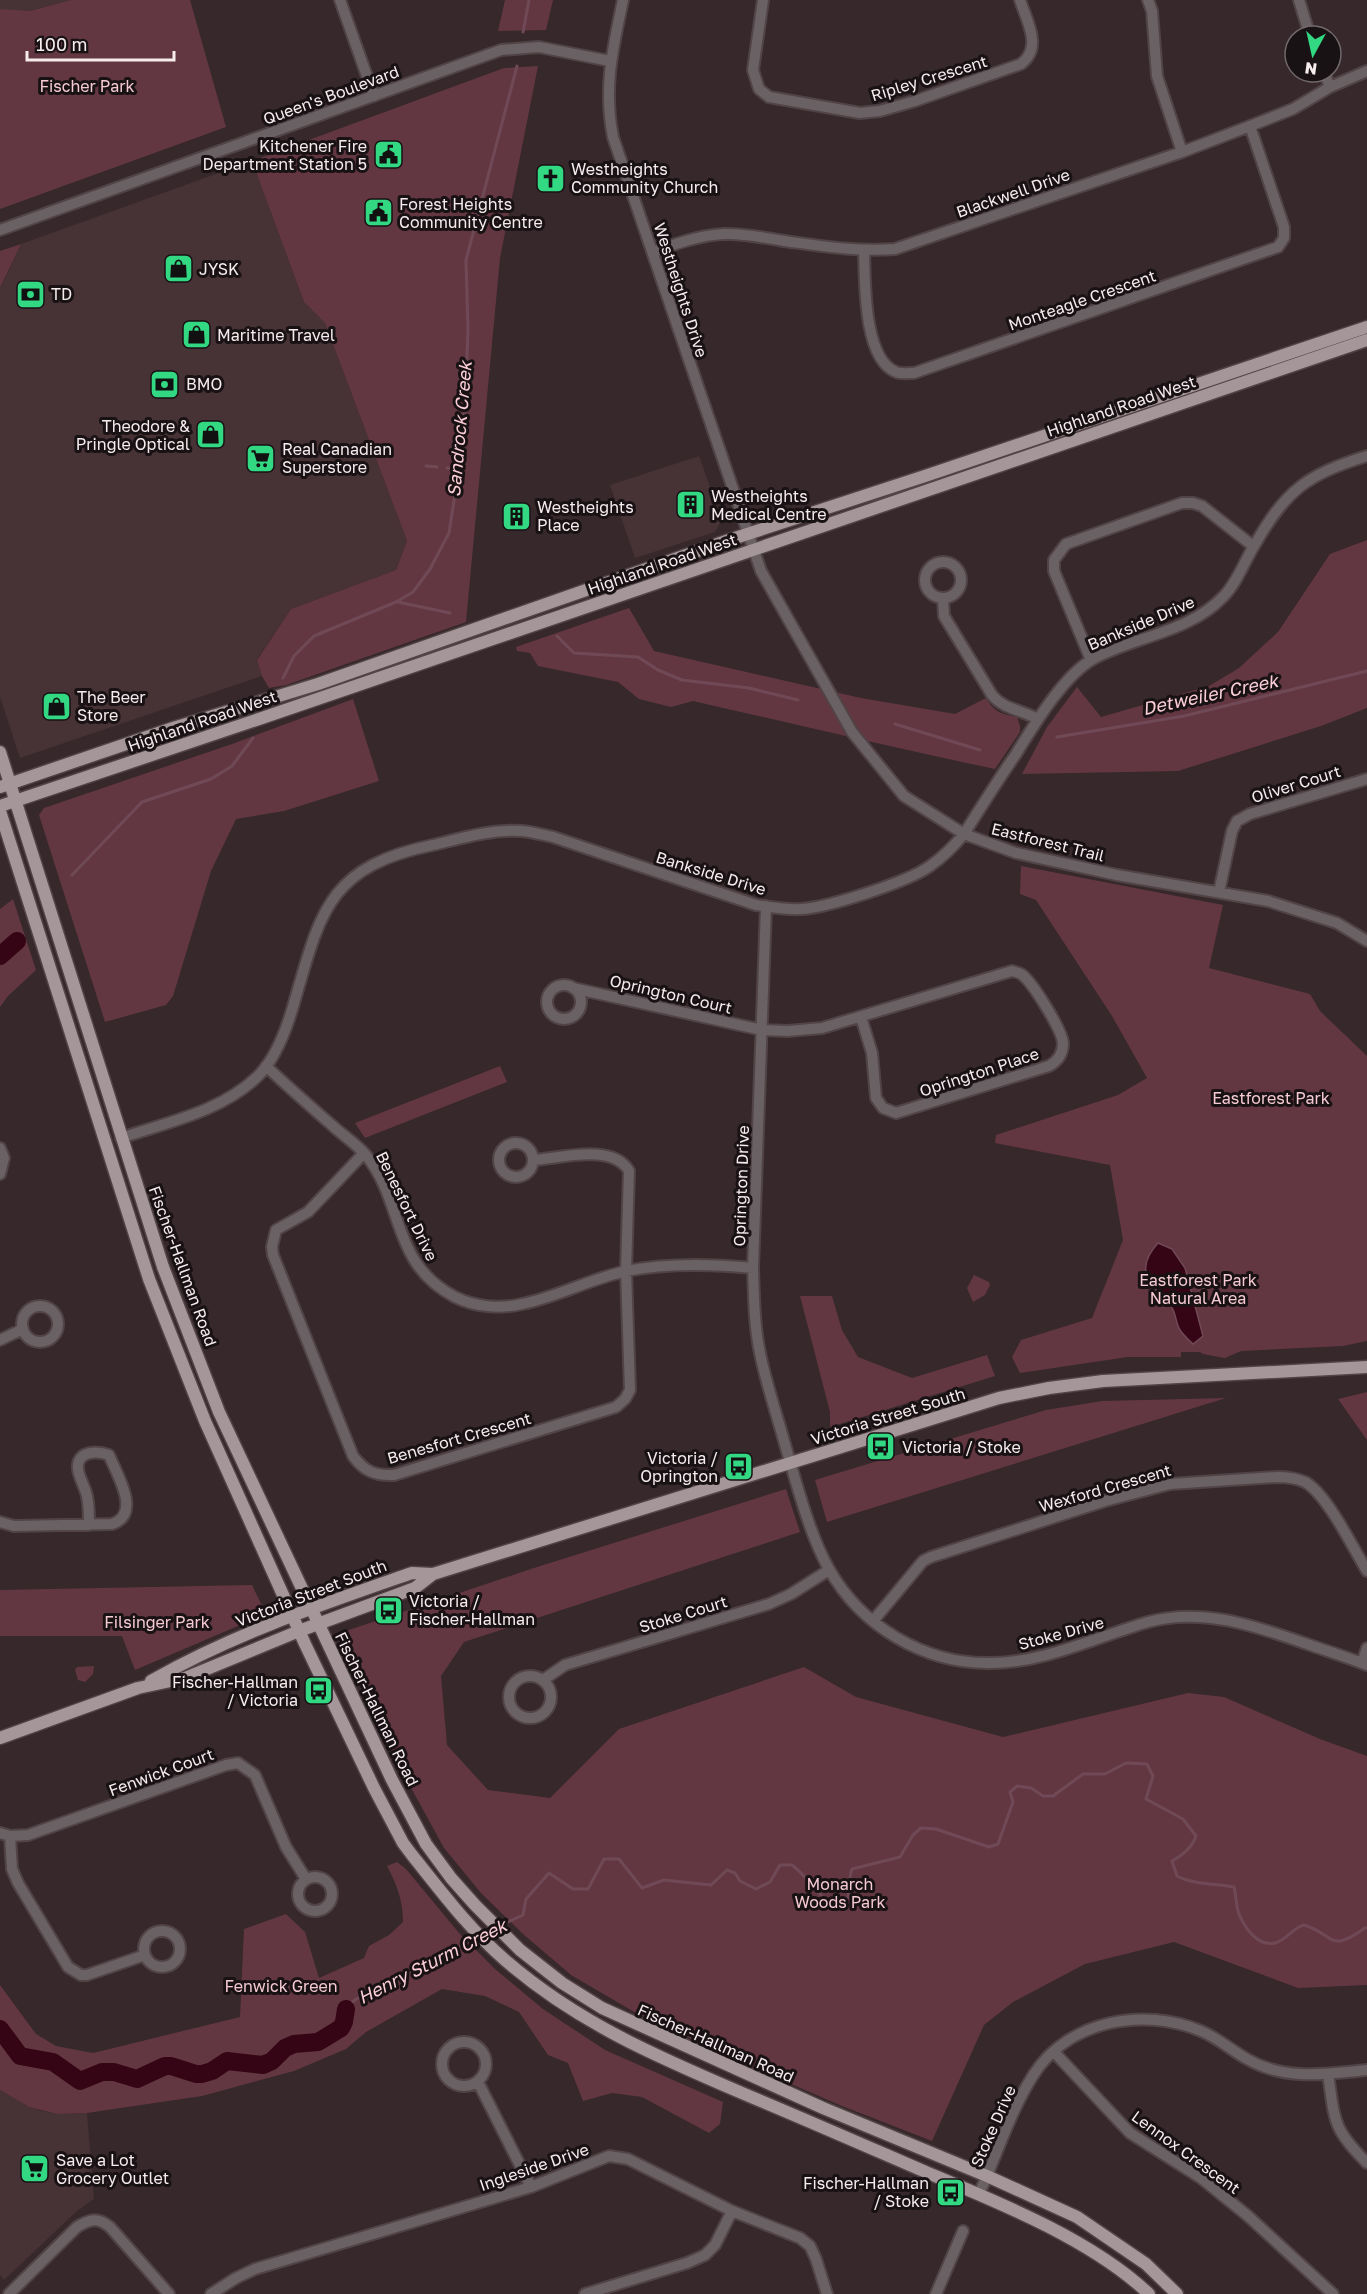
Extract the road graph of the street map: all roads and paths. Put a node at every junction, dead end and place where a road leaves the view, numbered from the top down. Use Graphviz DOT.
graph roads {
  1 [pos="340,0"];
  2 [pos="623,0"];
  3 [pos="763,0"];
  4 [pos="1020,0"];
  5 [pos="1148,0"];
  6 [pos="1299,0"];
  7 [pos="1306,24"];
  8 [pos="610,61"];
  9 [pos="1366,72"];
  10 [pos="1329,84"];
  11 [pos="1330,87"];
  12 [pos="374,96"];
  13 [pos="1250,126"];
  14 [pos="1182,152"];
  15 [pos="0,230"];
  16 [pos="864,250"];
  17 [pos="653,252"];
  18 [pos="1367,327"];
  19 [pos="1367,340"];
  20 [pos="1367,456"];
  21 [pos="748,534"];
  22 [pos="1253,546"];
  23 [pos="753,550"];
  24 [pos="943,598"];
  25 [pos="1091,660"];
  26 [pos="1038,719"];
  27 [pos="0,752"];
  28 [pos="1367,779"];
  29 [pos="5,785"];
  30 [pos="15,801"];
  31 [pos="0,806"];
  32 [pos="0,811"];
  33 [pos="964,834"];
  34 [pos="1219,892"];
  35 [pos="766,906"];
  36 [pos="1367,941"];
  37 [pos="573,988"];
  38 [pos="861,1017"];
  39 [pos="762,1030"];
  40 [pos="266,1066"];
  41 [pos="121,1138"];
  42 [pos="0,1148"];
  43 [pos="364,1153"];
  44 [pos="534,1160"];
  45 [pos="0,1174"];
  46 [pos="753,1268"];
  47 [pos="626,1271"];
  48 [pos="23,1329"];
  49 [pos="0,1340"];
  50 [pos="1367,1367"];
  51 [pos="791,1463"];
  52 [pos="0,1522"];
  53 [pos="89,1525"];
  54 [pos="829,1570"];
  55 [pos="1367,1571"];
  56 [pos="433,1574"];
  57 [pos="311,1609"];
  58 [pos="292,1615"];
  59 [pos="873,1621"];
  60 [pos="318,1623"];
  61 [pos="299,1631"];
  62 [pos="1367,1648"];
  63 [pos="1364,1664"];
  64 [pos="543,1680"];
  65 [pos="138,1688"];
  66 [pos="0,1738"];
  67 [pos="5,1834"];
  68 [pos="306,1879"];
  69 [pos="145,1955"];
  70 [pos="1054,2052"];
  71 [pos="1367,2070"];
  72 [pos="1328,2074"];
  73 [pos="478,2082"];
  74 [pos="1367,2163"];
  75 [pos="987,2176"];
  76 [pos="531,2187"];
  77 [pos="979,2194"];
  78 [pos="732,2211"];
  79 [pos="963,2231"];
  80 [pos="9,2294"];
  81 [pos="169,2294"];
  82 [pos="211,2294"];
  83 [pos="585,2294"];
  84 [pos="827,2294"];
  85 [pos="936,2294"];
  86 [pos="1149,2294"];
  87 [pos="1177,2294"];
  88 [pos="1333,2294"];
  1 -- 12 [label="street"];
  2 -- 8 [label="street, Westheights Drive"];
  3 -- 4 [label="street, Ripley Crescent"];
  5 -- 14 [label="street"];
  6 -- 7 [label="street"];
  8 -- 12 [label="street, Queen's Boulevard"];
  8 -- 17 [label="street, Westheights Drive"];
  9 -- 11 [label="street, Blackwell Drive"];
  10 -- 11 [label="street"];
  11 -- 13 [label="street, Blackwell Drive"];
  12 -- 15 [label="street, Queen's Boulevard"];
  13 -- 14 [label="street, Blackwell Drive"];
  13 -- 16 [label="street, Monteagle Crescent"];
  14 -- 16 [label="street, Blackwell Drive"];
  16 -- 17 [label="street, Blackwell Drive"];
  17 -- 21 [label="street, Westheights Drive"];
  18 -- 21 [label="main road, Highland Road West"];
  19 -- 23 [label="main road, Highland Road West"];
  20 -- 22 [label="street, Bankside Drive"];
  21 -- 23 [label="street, Westheights Drive"];
  21 -- 29 [label="main road, Highland Road West"];
  22 -- 25 [label="street, Bankside Drive"];
  22 -- 25 [label="street"];
  23 -- 30 [label="main road, Highland Road West"];
  23 -- 33 [label="street, Eastforest Trail"];
  24 -- 26 [label="street"];
  25 -- 26 [label="street, Bankside Drive"];
  26 -- 33 [label="street, Bankside Drive"];
  27 -- 29 [label="main road, Fischer-Hallman Road"];
  28 -- 34 [label="street, Oliver Court"];
  29 -- 30 [label="main road, Fischer-Hallman Road"];
  30 -- 31 [label="main road, Highland Road West"];
  30 -- 41 [label="main road, Fischer-Hallman Road"];
  32 -- 58 [label="main road, Fischer-Hallman Road"];
  33 -- 34 [label="street, Eastforest Trail"];
  33 -- 35 [label="street, Bankside Drive"];
  34 -- 36 [label="street, Eastforest Trail"];
  35 -- 39 [label="street, Oprington Drive"];
  35 -- 40 [label="street, Bankside Drive"];
  37 -- 39 [label="street, Oprington Court"];
  38 -- 38 [label="street, Oprington Place"];
  38 -- 39 [label="street, Oprington Place"];
  39 -- 46 [label="street, Oprington Drive"];
  40 -- 41 [label="street, Bankside Drive"];
  40 -- 43 [label="street, Benesfort Drive"];
  41 -- 57 [label="main road, Fischer-Hallman Road"];
  42 -- 45 [label="street"];
  43 -- 47 [label="street, Benesfort Drive"];
  43 -- 47 [label="street, Benesfort Crescent"];
  44 -- 47 [label="street, Benesfort Crescent"];
  46 -- 47 [label="street, Benesfort Drive"];
  46 -- 51 [label="street, Oprington Drive"];
  48 -- 49 [label="street"];
  50 -- 51 [label="main road, Victoria Street South"];
  51 -- 54 [label="street, Stoke Drive"];
  51 -- 56 [label="main road, Victoria Street South"];
  52 -- 53 [label="street"];
  53 -- 53 [label="street"];
  54 -- 59 [label="street, Stoke Drive"];
  54 -- 64 [label="street, Stoke Court"];
  55 -- 59 [label="street, Wexford Crescent"];
  56 -- 57 [label="main road, Victoria Street South"];
  56 -- 60 [label="main road, Victoria Street South"];
  57 -- 58 [label="main road, Victoria Street South"];
  57 -- 60 [label="main road, Fischer-Hallman Road"];
  58 -- 61 [label="main road, Fischer-Hallman Road"];
  58 -- 65 [label="main road, Victoria Street South"];
  59 -- 63 [label="street, Stoke Drive"];
  60 -- 61 [label="main road, Victoria Street South"];
  60 -- 75 [label="main road, Fischer-Hallman Road"];
  61 -- 65 [label="main road, Victoria Street South"];
  61 -- 77 [label="main road, Fischer-Hallman Road"];
  62 -- 63 [label="street"];
  65 -- 66 [label="main road, Victoria Street South"];
  67 -- 68 [label="street, Fenwick Court"];
  67 -- 69 [label="street"];
  70 -- 72 [label="street, Stoke Drive"];
  70 -- 75 [label="street, Stoke Drive"];
  70 -- 88 [label="street, Lennox Crescent"];
  71 -- 72 [label="street, Stoke Drive"];
  72 -- 74 [label="street"];
  73 -- 73 [label="street"];
  73 -- 76 [label="street"];
  75 -- 77 [label="street, Stoke Drive"];
  75 -- 87 [label="main road, Fischer-Hallman Road"];
  76 -- 78 [label="street, Ingleside Drive"];
  76 -- 82 [label="street, Ingleside Drive"];
  77 -- 86 [label="main road"];
  78 -- 83 [label="street"];
  78 -- 84 [label="street, Ingleside Drive"];
  79 -- 85 [label="street"];
  80 -- 81 [label="street"];
}
